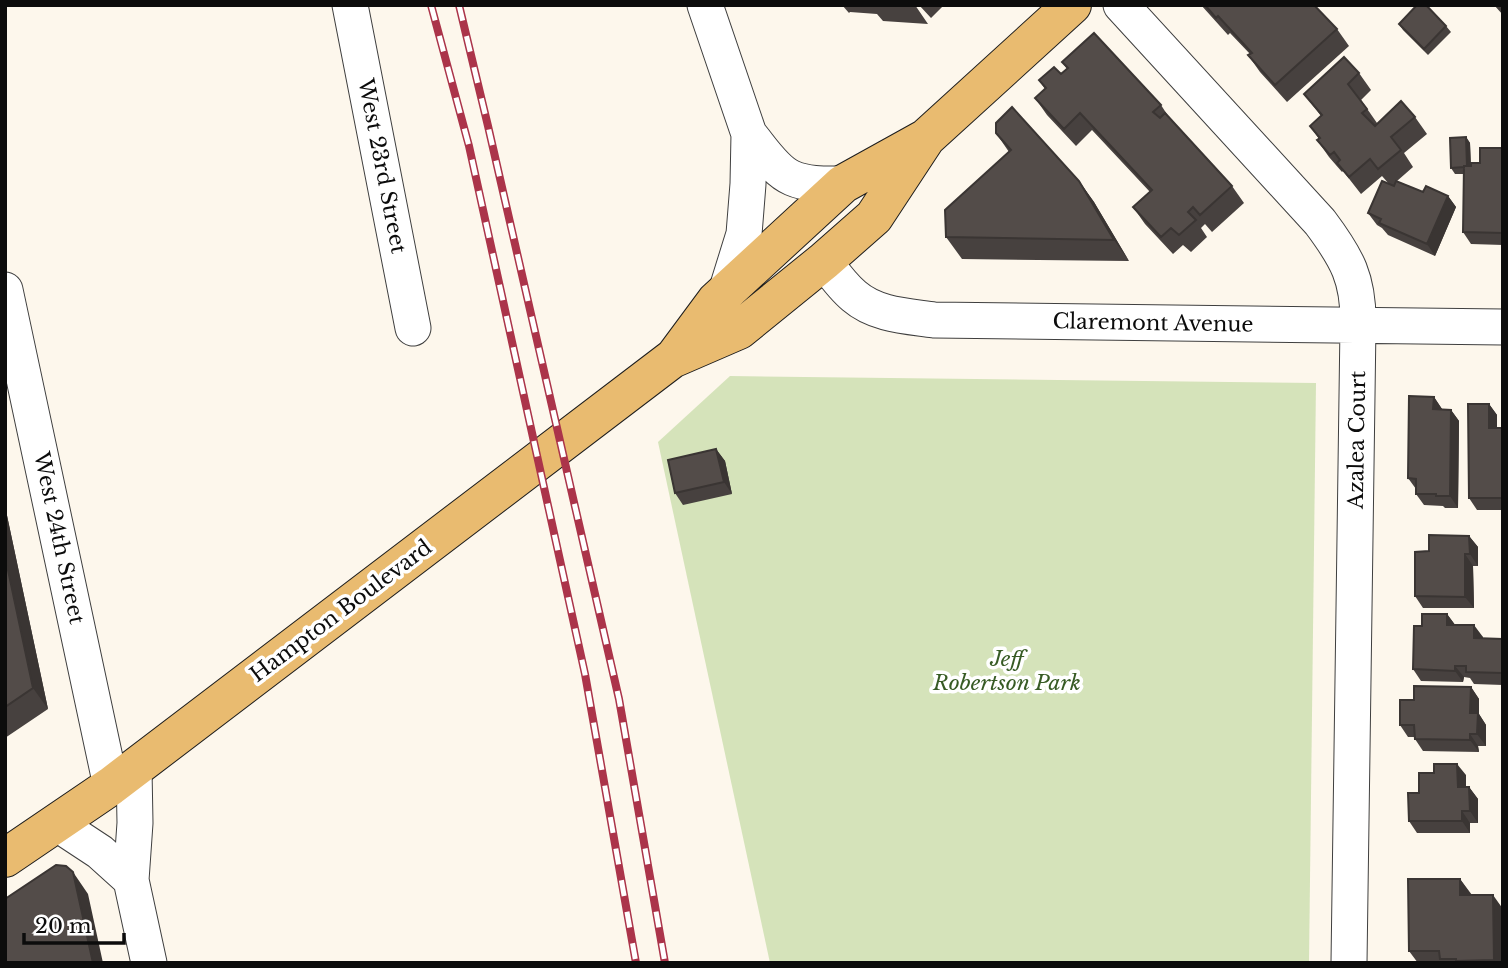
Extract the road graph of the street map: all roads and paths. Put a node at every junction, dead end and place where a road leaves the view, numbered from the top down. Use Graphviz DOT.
graph roads {
  1 [pos="350,5"];
  2 [pos="705,5"];
  3 [pos="1072,5"];
  4 [pos="1121,5"];
  5 [pos="749,134"];
  6 [pos="926,138"];
  7 [pos="843,184"];
  8 [pos="824,261"];
  9 [pos="5,290"];
  10 [pos="726,292"];
  11 [pos="1358,325"];
  12 [pos="1503,327"];
  13 [pos="413,328"];
  14 [pos="672,359"];
  15 [pos="122,777"];
  16 [pos="56,823"];
  17 [pos="5,858"];
  18 [pos="131,880"];
  19 [pos="149,963"];
  20 [pos="1349,963"];
  1 -- 13 [label="street, West 23rd Street"];
  2 -- 5 [label="street"];
  3 -- 6 [label="main road, Hampton Boulevard"];
  4 -- 11 [label="street, Azalea Court"];
  5 -- 7 [label="street"];
  5 -- 10 [label="street"];
  6 -- 7 [label="main road, Hampton Boulevard"];
  6 -- 8 [label="main road, Hampton Boulevard"];
  7 -- 10 [label="main road, Hampton Boulevard"];
  8 -- 11 [label="street, Claremont Avenue"];
  8 -- 14 [label="main road, Hampton Boulevard"];
  9 -- 15 [label="street, West 24th Street"];
  10 -- 14 [label="main road, Hampton Boulevard"];
  11 -- 12 [label="street, Claremont Avenue"];
  11 -- 20 [label="street, Azalea Court"];
  14 -- 15 [label="main road, Hampton Boulevard"];
  15 -- 16 [label="main road, Hampton Boulevard"];
  15 -- 18 [label="street, West 24th Street"];
  16 -- 17 [label="main road, Hampton Boulevard"];
  16 -- 18 [label="street"];
  18 -- 19 [label="street, West 24th Street"];
}
